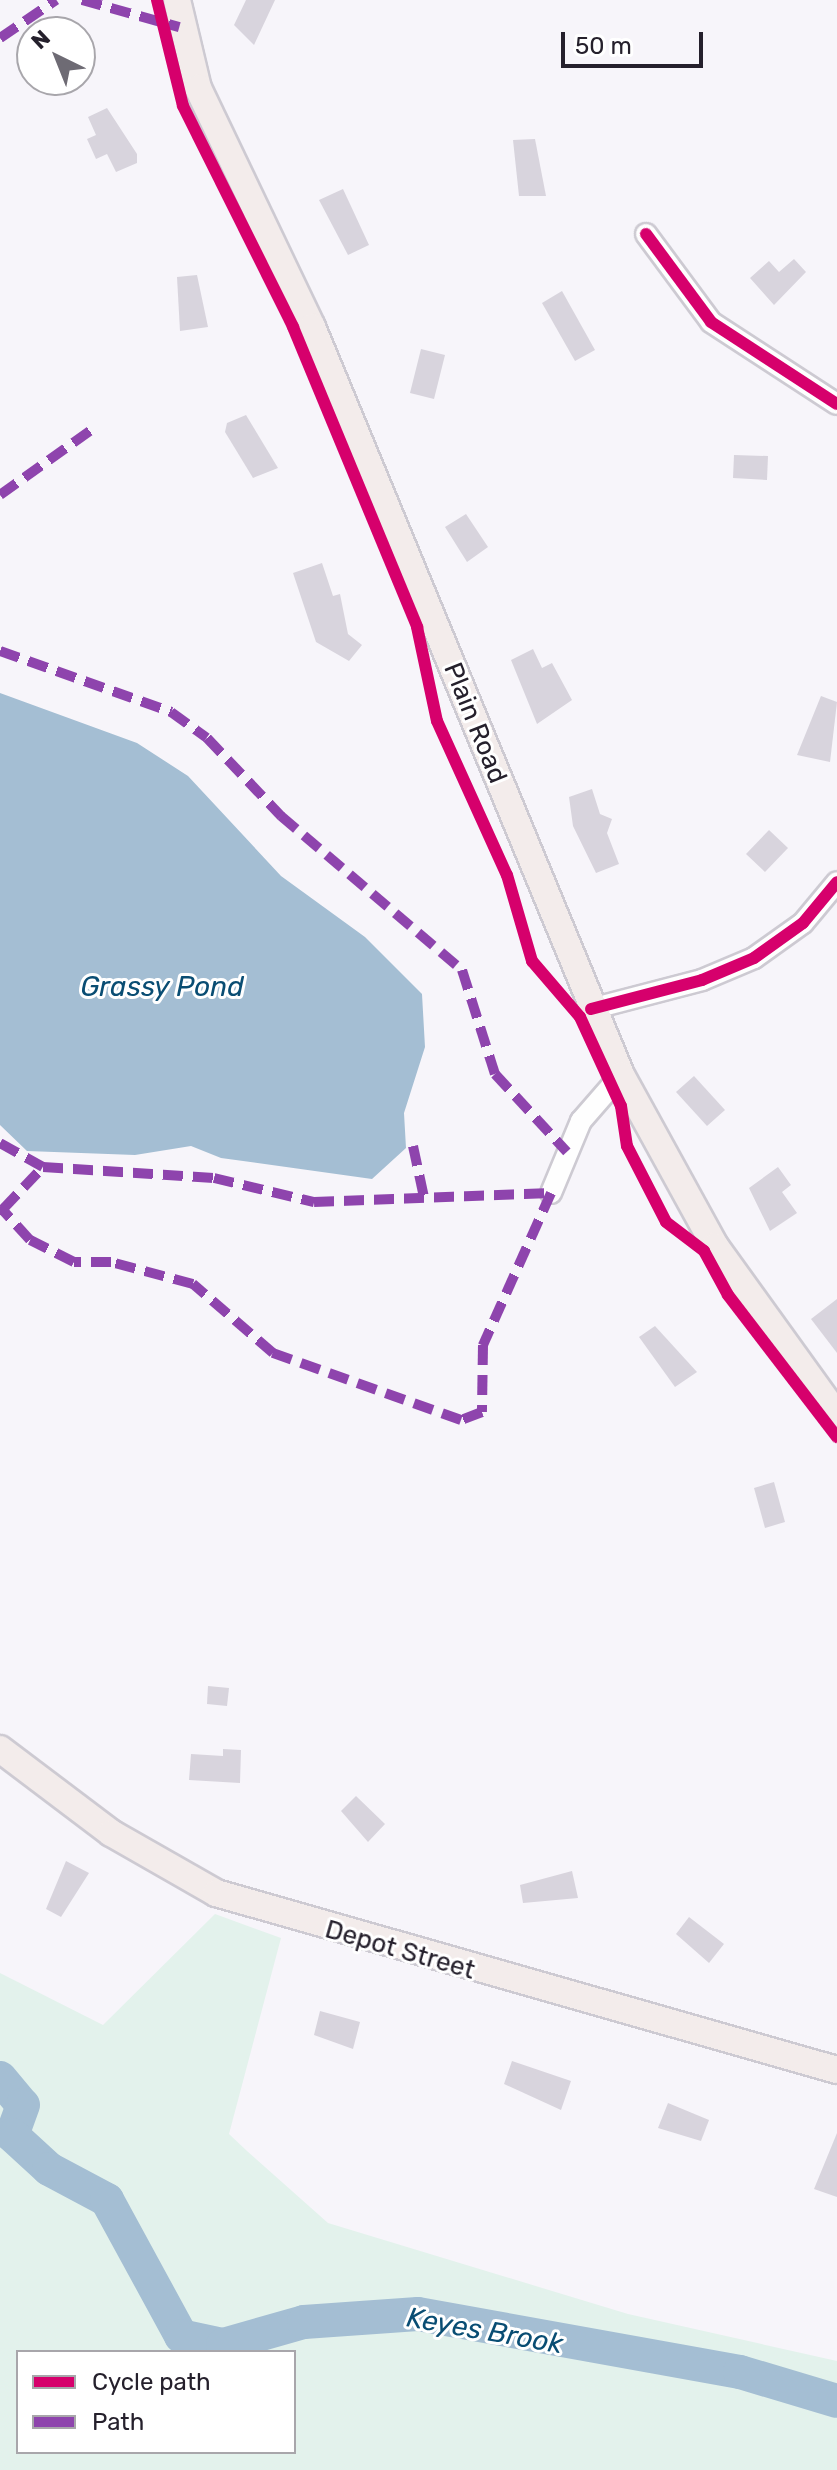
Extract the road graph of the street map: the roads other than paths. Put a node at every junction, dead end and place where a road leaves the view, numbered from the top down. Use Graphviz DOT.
graph roads {
  1 [pos="177,0"];
  2 [pos="646,234"];
  3 [pos="837,404"];
  4 [pos="837,882"];
  5 [pos="591,1009"];
  6 [pos="621,1075"];
  7 [pos="551,1193"];
  8 [pos="837,1415"];
  9 [pos="0,1749"];
  10 [pos="837,2070"];
  1 -- 5 [label="main road, Plain Road"];
  2 -- 3 [label="street"];
  4 -- 5 [label="street"];
  5 -- 6 [label="main road, Plain Road"];
  6 -- 7 [label="street"];
  6 -- 8 [label="main road, Plain Road"];
  9 -- 10 [label="main road, Depot Street"];
}
